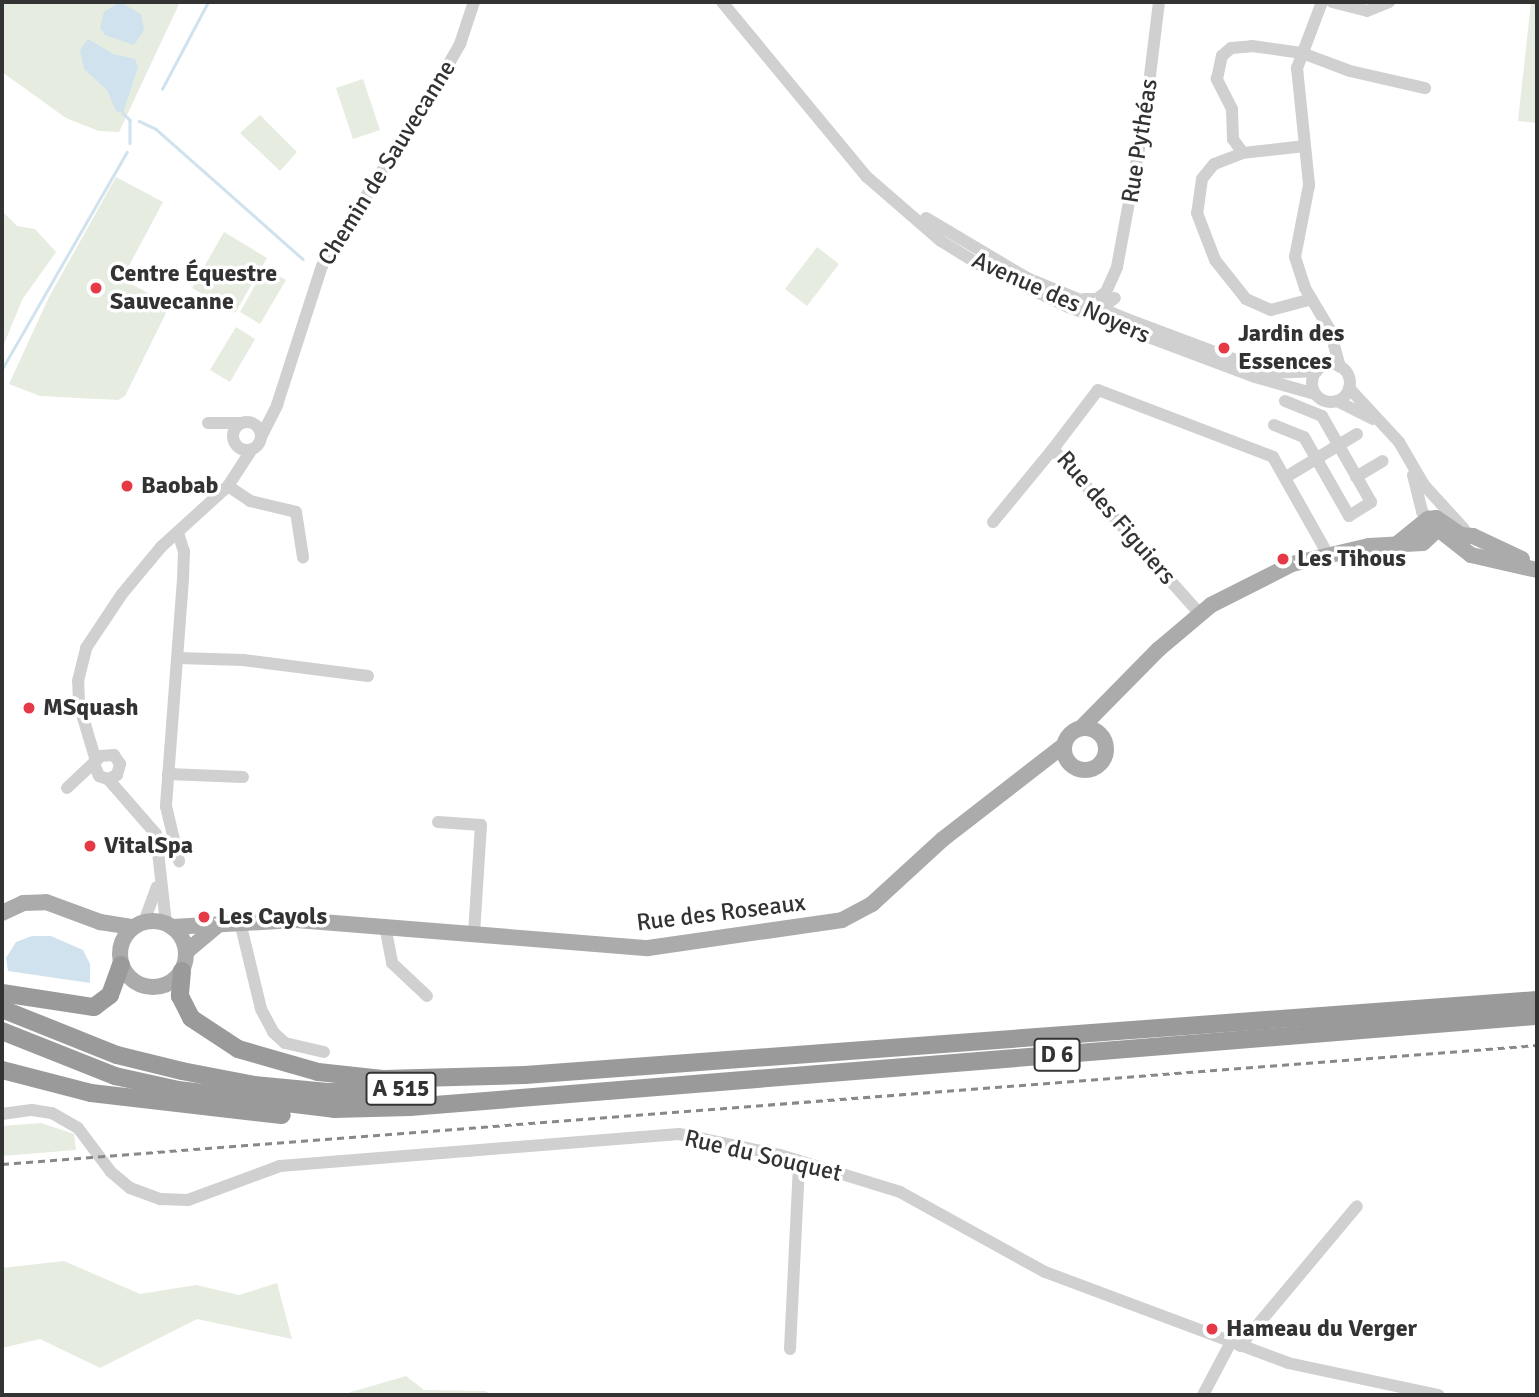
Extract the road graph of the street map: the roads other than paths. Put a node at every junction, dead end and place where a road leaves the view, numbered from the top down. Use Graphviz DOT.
graph roads {
  1 [pos="474,2"];
  2 [pos="722,2"];
  3 [pos="1159,2"];
  4 [pos="1322,2"];
  5 [pos="1332,2"];
  6 [pos="1389,2"];
  7 [pos="1302,53"];
  8 [pos="1425,88"];
  9 [pos="1305,146"];
  10 [pos="1243,153"];
  11 [pos="1114,278"];
  12 [pos="1115,298"];
  13 [pos="1312,299"];
  14 [pos="1072,302"];
  15 [pos="1104,310"];
  16 [pos="1127,319"];
  17 [pos="1330,330"];
  18 [pos="1340,367"];
  19 [pos="1320,369"];
  20 [pos="1349,388"];
  21 [pos="1315,394"];
  22 [pos="1284,401"];
  23 [pos="1337,401"];
  24 [pos="277,405"];
  25 [pos="1380,422"];
  26 [pos="244,423"];
  27 [pos="1274,425"];
  28 [pos="1357,434"];
  29 [pos="261,437"];
  30 [pos="236,442"];
  31 [pos="1337,446"];
  32 [pos="252,449"];
  33 [pos="1053,449"];
  34 [pos="1408,457"];
  35 [pos="1315,460"];
  36 [pos="1383,461"];
  37 [pos="1286,477"];
  38 [pos="1356,477"];
  39 [pos="230,482"];
  40 [pos="1439,503"];
  41 [pos="993,522"];
  42 [pos="1436,523"];
  43 [pos="178,533"];
  44 [pos="1473,536"];
  45 [pos="1327,553"];
  46 [pos="303,557"];
  47 [pos="1537,563"];
  48 [pos="1537,570"];
  49 [pos="1200,614"];
  50 [pos="177,658"];
  51 [pos="368,676"];
  52 [pos="1089,729"];
  53 [pos="1065,751"];
  54 [pos="100,760"];
  55 [pos="120,770"];
  56 [pos="168,774"];
  57 [pos="243,777"];
  58 [pos="106,779"];
  59 [pos="137,807"];
  60 [pos="438,822"];
  61 [pos="179,861"];
  62 [pos="158,884"];
  63 [pos="2,913"];
  64 [pos="100,922"];
  65 [pos="240,922"];
  66 [pos="138,925"];
  67 [pos="169,925"];
  68 [pos="218,925"];
  69 [pos="385,926"];
  70 [pos="474,934"];
  71 [pos="121,944"];
  72 [pos="186,952"];
  73 [pos="121,965"];
  74 [pos="182,971"];
  75 [pos="2,993"];
  76 [pos="427,996"];
  77 [pos="1537,1000"];
  78 [pos="2,1009"];
  79 [pos="1537,1016"];
  80 [pos="2,1031"];
  81 [pos="324,1052"];
  82 [pos="811,1056"];
  83 [pos="2,1070"];
  84 [pos="577,1093"];
  85 [pos="2,1114"];
  86 [pos="799,1162"];
  87 [pos="1357,1206"];
  88 [pos="1235,1344"];
  89 [pos="790,1349"];
  90 [pos="1203,1395"];
  91 [pos="1439,1395"];
  1 -- 24 [label="street, Chemin de Sauvecanne"];
  2 -- 14 [label="street, Avenue des Noyers"];
  3 -- 11 [label="street, Rue Pythéas"];
  4 -- 7 [label="street"];
  5 -- 6 [label="street"];
  7 -- 8 [label="street"];
  7 -- 9 [label="street"];
  7 -- 10 [label="street"];
  9 -- 10 [label="street"];
  9 -- 13 [label="street"];
  10 -- 13 [label="street"];
  11 -- 12 [label="street, Rue Pythéas"];
  11 -- 14 [label="street"];
  12 -- 15 [label="street"];
  12 -- 16 [label="street"];
  13 -- 17 [label="street"];
  14 -- 15 [label="street, Avenue des Noyers"];
  14 -- 21 [label="street, Avenue des Noyers"];
  15 -- 16 [label="street, Avenue des Noyers"];
  16 -- 19 [label="street, Avenue des Noyers"];
  17 -- 18 [label="street"];
  17 -- 19 [label="street"];
  18 -- 19 [label="street"];
  18 -- 20 [label="street"];
  19 -- 21 [label="street"];
  20 -- 23 [label="street"];
  20 -- 25 [label="street"];
  21 -- 23 [label="street"];
  22 -- 31 [label="street"];
  23 -- 25 [label="street"];
  24 -- 26 [label="street"];
  24 -- 29 [label="street, Chemin de Sauvecanne"];
  25 -- 34 [label="street"];
  26 -- 29 [label="street"];
  26 -- 30 [label="street"];
  26 -- 30 [label="street"];
  27 -- 35 [label="street"];
  28 -- 31 [label="street"];
  29 -- 32 [label="street, Chemin de Sauvecanne"];
  30 -- 32 [label="street"];
  30 -- 39 [label="street"];
  31 -- 35 [label="street"];
  31 -- 38 [label="street"];
  32 -- 39 [label="street"];
  33 -- 37 [label="street, Rue des Figuiers"];
  33 -- 41 [label="street"];
  33 -- 49 [label="street, Rue des Figuiers"];
  34 -- 40 [label="street"];
  34 -- 42 [label="street"];
  35 -- 37 [label="street"];
  35 -- 38 [label="street"];
  36 -- 38 [label="street"];
  37 -- 45 [label="street, Rue des Figuiers"];
  39 -- 43 [label="street"];
  39 -- 46 [label="street"];
  40 -- 42 [label="street"];
  40 -- 44 [label="street"];
  42 -- 44 [label="main road"];
  42 -- 45 [label="main road"];
  42 -- 48 [label="main road"];
  43 -- 50 [label="street"];
  43 -- 54 [label="street"];
  44 -- 47 [label="main road"];
  45 -- 49 [label="main road"];
  49 -- 52 [label="main road"];
  50 -- 51 [label="street"];
  50 -- 56 [label="street"];
  52 -- 53 [label="main road, Rue des Roseaux"];
  52 -- 53 [label="main road"];
  53 -- 70 [label="main road, Rue des Roseaux"];
  54 -- 55 [label="street"];
  54 -- 58 [label="street"];
  54 -- 58 [label="street"];
  55 -- 58 [label="street"];
  55 -- 59 [label="street"];
  56 -- 57 [label="street"];
  56 -- 61 [label="street"];
  58 -- 59 [label="street"];
  59 -- 62 [label="street"];
  60 -- 70 [label="street"];
  62 -- 66 [label="street"];
  62 -- 67 [label="street"];
  63 -- 64 [label="main road"];
  64 -- 66 [label="main road"];
  64 -- 71 [label="main road"];
  65 -- 68 [label="main road, Rue des Roseaux"];
  65 -- 69 [label="main road, Rue des Roseaux"];
  65 -- 81 [label="street"];
  66 -- 67 [label="main road"];
  66 -- 71 [label="main road"];
  67 -- 68 [label="main road, Rue des Roseaux"];
  67 -- 72 [label="main road"];
  68 -- 72 [label="main road"];
  69 -- 70 [label="main road, Rue des Roseaux"];
  69 -- 76 [label="street"];
  71 -- 73 [label="main road"];
  72 -- 74 [label="main road"];
  73 -- 74 [label="main road"];
  73 -- 75 [label="highway"];
  74 -- 82 [label="highway"];
  77 -- 82 [label="highway, D 6"];
  78 -- 82 [label="highway, A 515"];
  79 -- 84 [label="highway, D 6"];
  80 -- 84 [label="highway, A 515"];
  83 -- 84 [label="highway"];
  85 -- 86 [label="street, Rue du Souquet"];
  86 -- 88 [label="street, Rue du Souquet"];
  86 -- 89 [label="street"];
  87 -- 88 [label="street"];
  88 -- 90 [label="street"];
  88 -- 91 [label="street, Rue du Souquet"];
}
